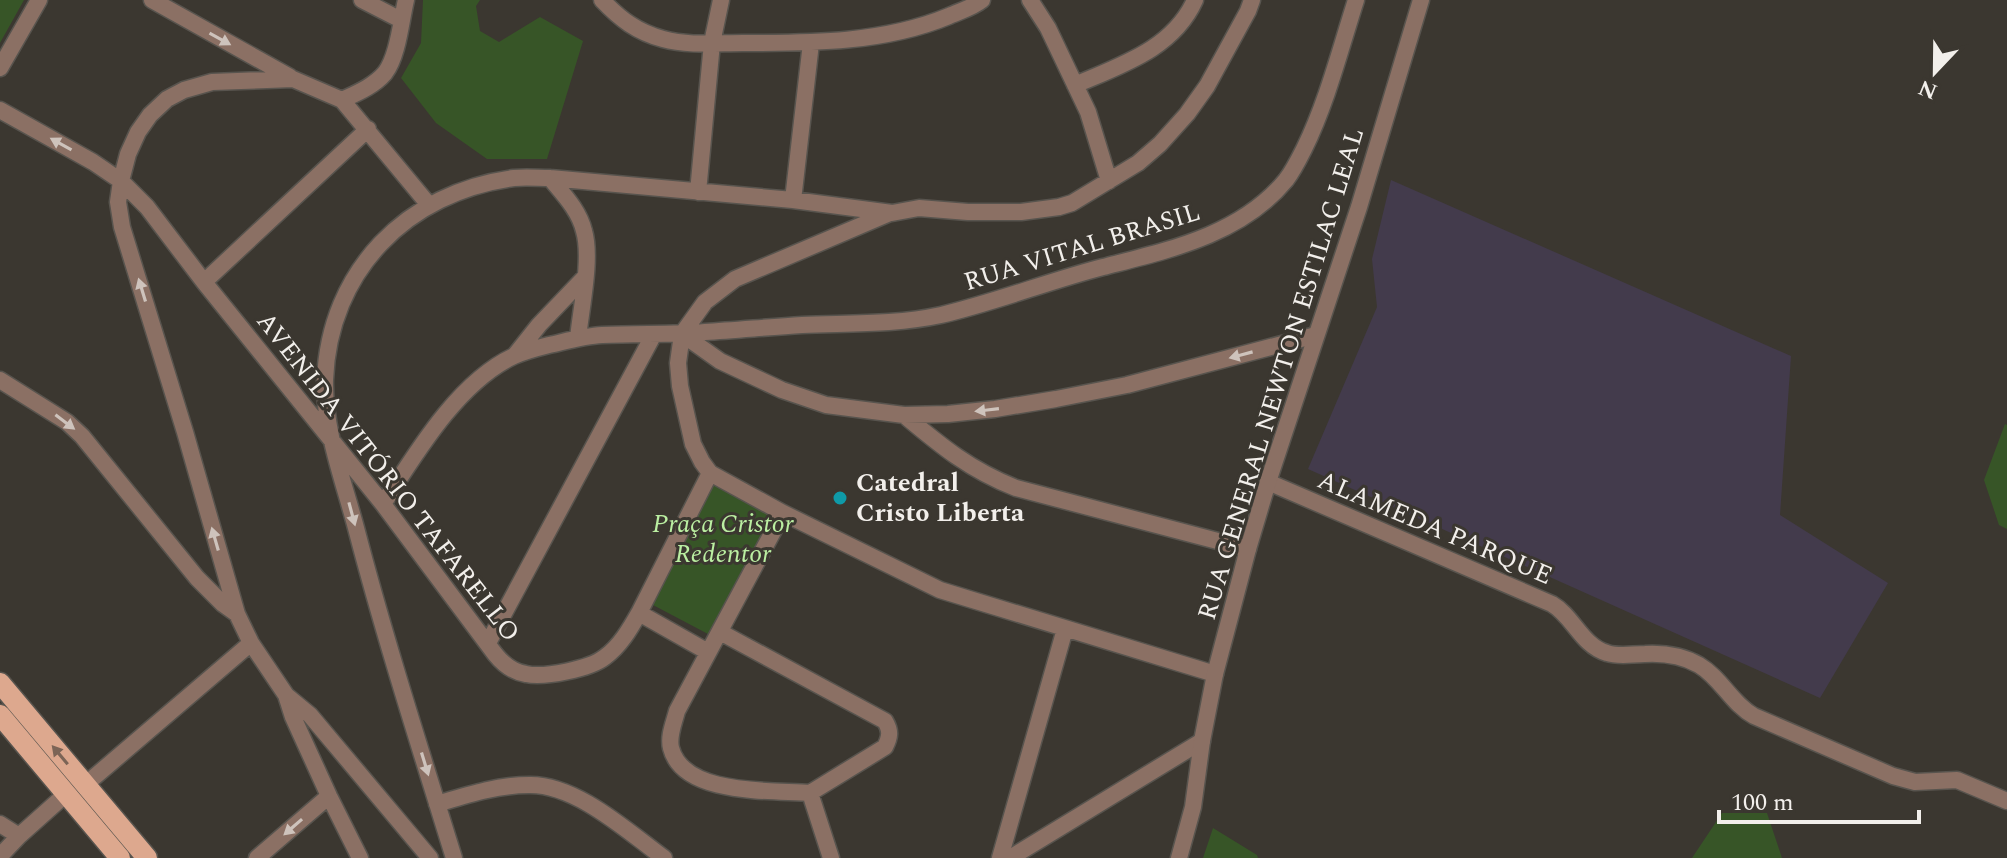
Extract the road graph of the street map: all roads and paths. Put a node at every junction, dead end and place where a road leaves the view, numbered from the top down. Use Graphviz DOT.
graph roads {
  1 [pos="39,0"];
  2 [pos="152,0"];
  3 [pos="362,0"];
  4 [pos="406,0"];
  5 [pos="602,0"];
  6 [pos="721,0"];
  7 [pos="982,0"];
  8 [pos="1030,0"];
  9 [pos="1195,0"];
  10 [pos="1252,0"];
  11 [pos="1356,0"];
  12 [pos="1421,0"];
  13 [pos="401,20"];
  14 [pos="712,43"];
  15 [pos="811,43"];
  16 [pos="0,68"];
  17 [pos="293,79"];
  18 [pos="1075,85"];
  19 [pos="342,100"];
  20 [pos="0,110"];
  21 [pos="368,129"];
  22 [pos="550,178"];
  23 [pos="121,181"];
  24 [pos="1109,181"];
  25 [pos="698,192"];
  26 [pos="793,200"];
  27 [pos="429,205"];
  28 [pos="892,213"];
  29 [pos="584,278"];
  30 [pos="204,282"];
  31 [pos="654,334"];
  32 [pos="682,334"];
  33 [pos="1316,335"];
  34 [pos="578,338"];
  35 [pos="515,355"];
  36 [pos="0,380"];
  37 [pos="904,415"];
  38 [pos="330,440"];
  39 [pos="710,473"];
  40 [pos="1268,482"];
  41 [pos="383,504"];
  42 [pos="783,513"];
  43 [pos="1248,549"];
  44 [pos="639,613"];
  45 [pos="237,614"];
  46 [pos="1065,629"];
  47 [pos="720,632"];
  48 [pos="251,643"];
  49 [pos="488,643"];
  50 [pos="708,652"];
  51 [pos="1215,674"];
  52 [pos="0,683"];
  53 [pos="286,695"];
  54 [pos="0,715"];
  55 [pos="1202,741"];
  56 [pos="76,789"];
  57 [pos="810,793"];
  58 [pos="329,796"];
  59 [pos="2007,801"];
  60 [pos="437,804"];
  61 [pos="0,824"];
  62 [pos="19,836"];
  63 [pos="0,856"];
  64 [pos="120,858"];
  65 [pos="147,858"];
  66 [pos="257,858"];
  67 [pos="360,858"];
  68 [pos="430,858"];
  69 [pos="454,858"];
  70 [pos="664,858"];
  71 [pos="831,858"];
  72 [pos="1000,858"];
  73 [pos="1010,858"];
  74 [pos="1179,858"];
  1 -- 16 [label="street"];
  2 -- 17 [label="street, one-way"];
  3 -- 13 [label="street"];
  4 -- 13 [label="street"];
  5 -- 14 [label="street"];
  6 -- 14 [label="street"];
  7 -- 15 [label="street"];
  8 -- 18 [label="street"];
  9 -- 18 [label="street"];
  10 -- 24 [label="street"];
  11 -- 32 [label="street, RUA VITAL BRASIL"];
  12 -- 33 [label="street, RUA GENERAL NEWTON ESTILAC LEAL"];
  13 -- 19 [label="street"];
  14 -- 15 [label="street"];
  14 -- 25 [label="street"];
  15 -- 26 [label="street"];
  17 -- 19 [label="street"];
  17 -- 23 [label="street"];
  18 -- 24 [label="street"];
  19 -- 21 [label="street"];
  23 -- 20 [label="street, AVENIDA VITÓRIO TAFARELLO, one-way"];
  21 -- 27 [label="street"];
  21 -- 30 [label="street"];
  22 -- 25 [label="street"];
  22 -- 27 [label="street"];
  22 -- 29 [label="street"];
  23 -- 30 [label="street, AVENIDA VITÓRIO TAFARELLO"];
  45 -- 23 [label="street, one-way"];
  24 -- 28 [label="street"];
  25 -- 26 [label="street"];
  26 -- 28 [label="street"];
  27 -- 38 [label="street"];
  28 -- 32 [label="street"];
  29 -- 34 [label="street"];
  29 -- 35 [label="street"];
  30 -- 38 [label="street, AVENIDA VITÓRIO TAFARELLO"];
  31 -- 32 [label="street, RUA VITAL BRASIL"];
  31 -- 34 [label="street, RUA VITAL BRASIL"];
  31 -- 49 [label="street"];
  32 -- 37 [label="street"];
  32 -- 39 [label="street"];
  33 -- 37 [label="street, one-way"];
  33 -- 40 [label="street, RUA GENERAL NEWTON ESTILAC LEAL"];
  34 -- 35 [label="street, RUA VITAL BRASIL"];
  35 -- 41 [label="street"];
  36 -- 45 [label="street, one-way"];
  37 -- 43 [label="street"];
  38 -- 41 [label="street, AVENIDA VITÓRIO TAFARELLO"];
  38 -- 60 [label="street, one-way"];
  39 -- 42 [label="street"];
  39 -- 44 [label="street, AVENIDA VITÓRIO TAFARELLO"];
  40 -- 43 [label="street, RUA GENERAL NEWTON ESTILAC LEAL"];
  40 -- 59 [label="street, ALAMEDA PARQUE"];
  41 -- 49 [label="street, AVENIDA VITÓRIO TAFARELLO"];
  42 -- 46 [label="street"];
  42 -- 47 [label="street"];
  43 -- 51 [label="street, RUA GENERAL NEWTON ESTILAC LEAL"];
  44 -- 49 [label="street, AVENIDA VITÓRIO TAFARELLO"];
  44 -- 50 [label="street"];
  45 -- 48 [label="street"];
  46 -- 51 [label="street"];
  46 -- 72 [label="street"];
  47 -- 50 [label="street"];
  47 -- 57 [label="street"];
  48 -- 53 [label="street"];
  48 -- 56 [label="street"];
  50 -- 57 [label="street"];
  51 -- 55 [label="street, RUA GENERAL NEWTON ESTILAC LEAL"];
  56 -- 52 [label="main road, one-way"];
  53 -- 58 [label="street"];
  53 -- 68 [label="street"];
  54 -- 56 [label="main road"];
  55 -- 73 [label="street"];
  55 -- 74 [label="street, RUA GENERAL NEWTON ESTILAC LEAL"];
  56 -- 62 [label="street"];
  56 -- 64 [label="main road"];
  56 -- 65 [label="main road"];
  57 -- 71 [label="street"];
  58 -- 66 [label="street, one-way"];
  58 -- 67 [label="street"];
  60 -- 69 [label="street"];
  60 -- 70 [label="street"];
  61 -- 62 [label="street"];
  62 -- 63 [label="street"];
}
